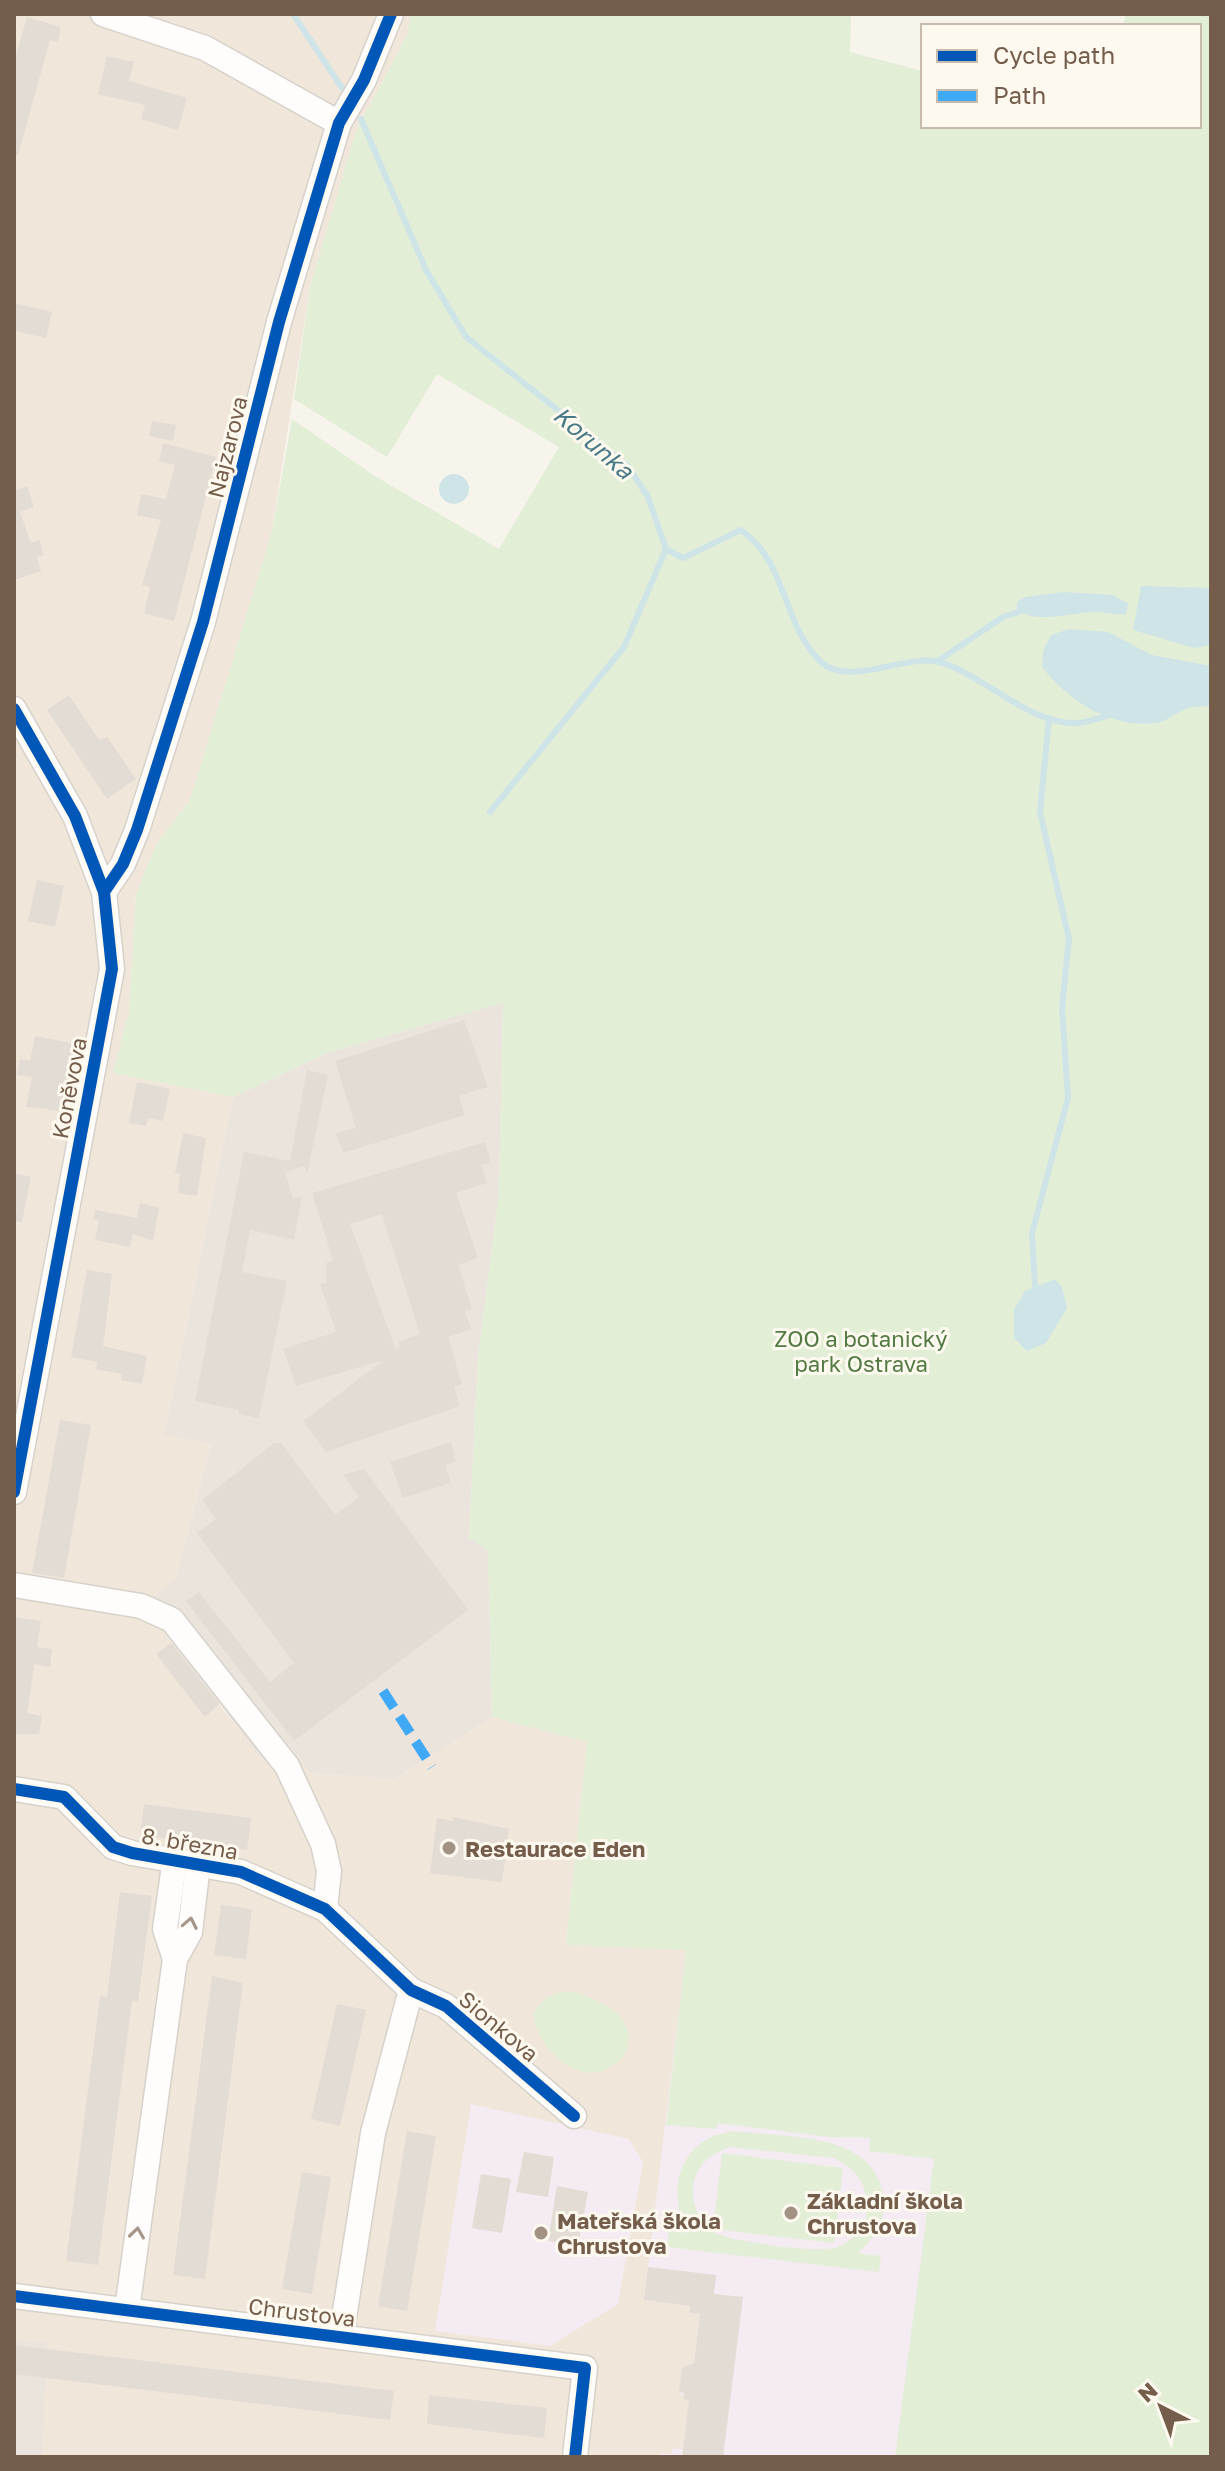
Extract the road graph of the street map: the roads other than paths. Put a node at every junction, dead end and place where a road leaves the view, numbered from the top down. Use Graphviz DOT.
graph roads {
  1 [pos="103,14"];
  2 [pos="391,14"];
  3 [pos="339,123"];
  4 [pos="14,709"];
  5 [pos="104,892"];
  6 [pos="14,1492"];
  7 [pos="14,1585"];
  8 [pos="14,1789"];
  9 [pos="186,1862"];
  10 [pos="325,1909"];
  11 [pos="411,1990"];
  12 [pos="574,2116"];
  13 [pos="14,2296"];
  14 [pos="127,2310"];
  15 [pos="341,2337"];
  16 [pos="575,2457"];
  1 -- 3 [label="street"];
  2 -- 3 [label="street, Najzarova"];
  3 -- 5 [label="street, Najzarova"];
  4 -- 5 [label="street, Koněvova"];
  5 -- 6 [label="street, Koněvova"];
  7 -- 10 [label="street"];
  8 -- 9 [label="street, 8. března"];
  9 -- 10 [label="street, 8. března"];
  14 -- 9 [label="street, 8. března, one-way"];
  10 -- 11 [label="street, Sionkova"];
  11 -- 12 [label="street, Sionkova"];
  11 -- 15 [label="street"];
  13 -- 14 [label="street, Chrustova"];
  14 -- 15 [label="street, Chrustova"];
  15 -- 16 [label="street, Chrustova"];
}
